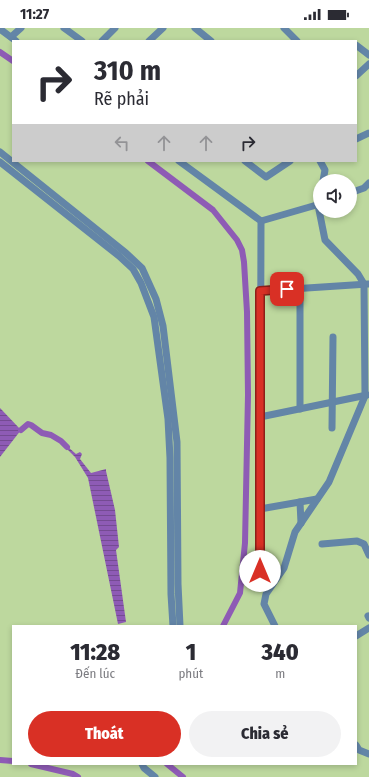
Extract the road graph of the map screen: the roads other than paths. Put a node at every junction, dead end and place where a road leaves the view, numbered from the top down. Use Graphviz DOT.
graph roads {
  1 [pos="21,28"];
  2 [pos="64,28"];
  3 [pos="115,28"];
  4 [pos="163,28"];
  5 [pos="195,28"];
  6 [pos="284,28"];
  7 [pos="0,29"];
  8 [pos="14,39"];
  9 [pos="81,40"];
  10 [pos="103,40"];
  11 [pos="150,40"];
  12 [pos="210,40"];
  13 [pos="296,40"];
  14 [pos="357,46"];
  15 [pos="369,55"];
  16 [pos="369,64"];
  17 [pos="357,75"];
  18 [pos="369,133"];
  19 [pos="357,139"];
  20 [pos="0,152"];
  21 [pos="0,162"];
  22 [pos="184,162"];
  23 [pos="246,162"];
  24 [pos="288,162"];
  25 [pos="321,162"];
  26 [pos="324,174"];
  27 [pos="369,183"];
  28 [pos="357,190"];
  29 [pos="313,206"];
  30 [pos="321,218"];
  31 [pos="261,221"];
  32 [pos="107,242"];
  33 [pos="367,284"];
  34 [pos="300,288"];
  35 [pos="260,291"];
  36 [pos="333,337"];
  37 [pos="367,395"];
  38 [pos="333,402"];
  39 [pos="300,409"];
  40 [pos="260,417"];
  41 [pos="332,428"];
  42 [pos="317,499"];
  43 [pos="300,502"];
  44 [pos="260,509"];
  45 [pos="301,523"];
  46 [pos="322,544"];
  47 [pos="369,554"];
  48 [pos="174,559"];
  49 [pos="260,571"];
  50 [pos="173,625"];
  51 [pos="180,625"];
  52 [pos="274,625"];
  53 [pos="369,628"];
  54 [pos="357,635"];
  55 [pos="357,746"];
  56 [pos="369,754"];
  57 [pos="142,765"];
  58 [pos="155,777"];
  1 -- 8 [label="street"];
  2 -- 9 [label="street"];
  3 -- 10 [label="street"];
  4 -- 11 [label="street"];
  5 -- 12 [label="street"];
  6 -- 13 [label="street"];
  7 -- 8 [label="street"];
  14 -- 15 [label="street"];
  16 -- 17 [label="street"];
  18 -- 19 [label="street"];
  20 -- 32 [label="street"];
  21 -- 32 [label="street"];
  22 -- 31 [label="street"];
  23 -- 24 [label="street"];
  25 -- 26 [label="street"];
  27 -- 28 [label="street"];
  29 -- 31 [label="street"];
  30 -- 33 [label="street"];
  31 -- 35 [label="street"];
  32 -- 48 [label="street"];
  33 -- 34 [label="street"];
  33 -- 37 [label="street"];
  34 -- 35 [label="street"];
  34 -- 39 [label="street"];
  35 -- 40 [label="street"];
  36 -- 38 [label="street"];
  37 -- 38 [label="street"];
  37 -- 42 [label="street"];
  38 -- 39 [label="street"];
  38 -- 41 [label="street"];
  39 -- 40 [label="street"];
  40 -- 44 [label="street"];
  42 -- 43 [label="street"];
  42 -- 45 [label="street"];
  43 -- 44 [label="street"];
  43 -- 45 [label="street"];
  44 -- 49 [label="street"];
  45 -- 52 [label="street"];
  46 -- 47 [label="street"];
  48 -- 50 [label="street"];
  48 -- 51 [label="street"];
  53 -- 54 [label="street"];
  55 -- 56 [label="street"];
  57 -- 58 [label="street"];
}
